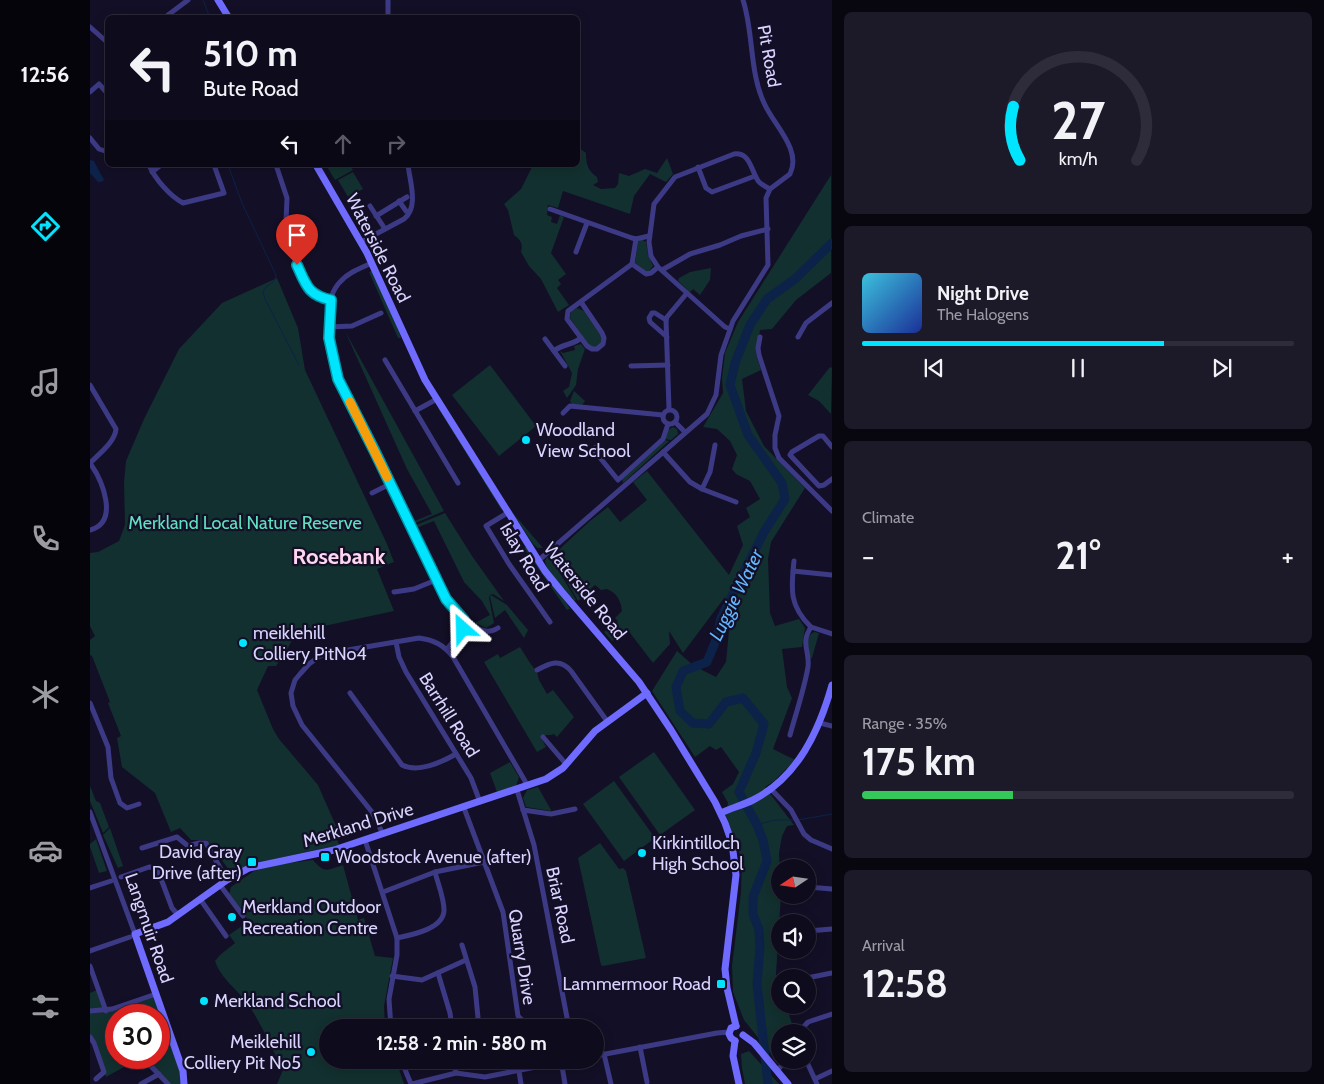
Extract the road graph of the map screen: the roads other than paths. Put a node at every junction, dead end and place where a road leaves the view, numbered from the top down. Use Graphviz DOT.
graph roads {
  1 [pos="188,0"];
  2 [pos="218,0"];
  3 [pos="388,0"];
  4 [pos="743,0"];
  5 [pos="168,15"];
  6 [pos="226,15"];
  7 [pos="388,15"];
  8 [pos="90,27"];
  9 [pos="105,40"];
  10 [pos="105,90"];
  11 [pos="90,92"];
  12 [pos="90,138"];
  13 [pos="105,151"];
  14 [pos="150,167"];
  15 [pos="158,167"];
  16 [pos="215,167"];
  17 [pos="277,167"];
  18 [pos="317,167"];
  19 [pos="408,167"];
  20 [pos="698,167"];
  21 [pos="152,172"];
  22 [pos="755,176"];
  23 [pos="770,189"];
  24 [pos="407,197"];
  25 [pos="400,201"];
  26 [pos="370,206"];
  27 [pos="550,209"];
  28 [pos="406,211"];
  29 [pos="376,216"];
  30 [pos="587,223"];
  31 [pos="768,228"];
  32 [pos="385,229"];
  33 [pos="649,236"];
  34 [pos="636,239"];
  35 [pos="361,242"];
  36 [pos="576,252"];
  37 [pos="297,257"];
  38 [pos="372,263"];
  39 [pos="632,264"];
  40 [pos="297,265"];
  41 [pos="660,268"];
  42 [pos="687,293"];
  43 [pos="331,300"];
  44 [pos="581,302"];
  45 [pos="831,306"];
  46 [pos="381,313"];
  47 [pos="800,318"];
  48 [pos="666,320"];
  49 [pos="806,323"];
  50 [pos="328,327"];
  51 [pos="730,329"];
  52 [pos="667,337"];
  53 [pos="760,337"];
  54 [pos="798,337"];
  55 [pos="580,338"];
  56 [pos="545,339"];
  57 [pos="554,351"];
  58 [pos="385,360"];
  59 [pos="668,365"];
  60 [pos="565,366"];
  61 [pos="631,366"];
  62 [pos="90,385"];
  63 [pos="437,398"];
  64 [pos="669,409"];
  65 [pos="415,411"];
  66 [pos="563,413"];
  67 [pos="663,415"];
  68 [pos="675,422"];
  69 [pos="668,424"];
  70 [pos="686,432"];
  71 [pos="715,445"];
  72 [pos="596,447"];
  73 [pos="832,447"];
  74 [pos="663,452"];
  75 [pos="90,462"];
  76 [pos="832,479"];
  77 [pos="458,483"];
  78 [pos="390,484"];
  79 [pos="702,489"];
  80 [pos="372,494"];
  81 [pos="736,502"];
  82 [pos="832,511"];
  83 [pos="509,512"];
  84 [pos="90,530"];
  85 [pos="539,560"];
  86 [pos="794,561"];
  87 [pos="793,571"];
  88 [pos="832,574"];
  89 [pos="436,580"];
  90 [pos="394,592"];
  91 [pos="550,622"];
  92 [pos="465,623"];
  93 [pos="811,627"];
  94 [pos="498,628"];
  95 [pos="832,634"];
  96 [pos="396,642"];
  97 [pos="447,649"];
  98 [pos="537,670"];
  99 [pos="832,685"];
  100 [pos="350,693"];
  101 [pos="647,693"];
  102 [pos="90,703"];
  103 [pos="607,721"];
  104 [pos="820,723"];
  105 [pos="832,726"];
  106 [pos="790,735"];
  107 [pos="547,739"];
  108 [pos="456,754"];
  109 [pos="566,764"];
  110 [pos="526,785"];
  111 [pos="770,788"];
  112 [pos="516,790"];
  113 [pos="480,802"];
  114 [pos="139,804"];
  115 [pos="464,808"];
  116 [pos="575,809"];
  117 [pos="523,810"];
  118 [pos="90,812"];
  119 [pos="721,813"];
  120 [pos="383,834"];
  121 [pos="365,840"];
  122 [pos="142,848"];
  123 [pos="832,849"];
  124 [pos="484,862"];
  125 [pos="435,872"];
  126 [pos="121,878"];
  127 [pos="227,880"];
  128 [pos="111,881"];
  129 [pos="220,885"];
  130 [pos="90,888"];
  131 [pos="816,888"];
  132 [pos="832,889"];
  133 [pos="383,892"];
  134 [pos="200,900"];
  135 [pos="178,915"];
  136 [pos="243,916"];
  137 [pos="832,929"];
  138 [pos="816,930"];
  139 [pos="132,936"];
  140 [pos="226,936"];
  141 [pos="397,938"];
  142 [pos="462,945"];
  143 [pos="90,951"];
  144 [pos="466,960"];
  145 [pos="90,966"];
  146 [pos="438,973"];
  147 [pos="832,973"];
  148 [pos="392,976"];
  149 [pos="816,976"];
  150 [pos="156,994"];
  151 [pos="127,1004"];
  152 [pos="105,1008"];
  153 [pos="90,1011"];
  154 [pos="105,1011"];
  155 [pos="832,1014"];
  156 [pos="389,1019"];
  157 [pos="451,1019"];
  158 [pos="478,1019"];
  159 [pos="520,1019"];
  160 [pos="568,1019"];
  161 [pos="806,1024"];
  162 [pos="736,1026"];
  163 [pos="729,1032"];
  164 [pos="744,1035"];
  165 [pos="90,1037"];
  166 [pos="736,1041"];
  167 [pos="640,1047"];
  168 [pos="604,1054"];
  169 [pos="154,1069"];
  170 [pos="405,1069"];
  171 [pos="456,1069"];
  172 [pos="527,1069"];
  173 [pos="562,1069"];
  174 [pos="810,1069"];
  175 [pos="519,1071"];
  176 [pos="777,1071"];
  177 [pos="832,1071"];
  178 [pos="456,1072"];
  179 [pos="159,1074"];
  180 [pos="478,1076"];
  181 [pos="96,1078"];
  182 [pos="647,1082"];
  183 [pos="816,1082"];
  184 [pos="141,1084"];
  185 [pos="168,1084"];
  186 [pos="184,1084"];
  187 [pos="411,1084"];
  188 [pos="479,1084"];
  189 [pos="521,1084"];
  190 [pos="565,1084"];
  191 [pos="611,1084"];
  192 [pos="739,1084"];
  193 [pos="788,1084"];
  1 -- 5 [label="street"];
  2 -- 6 [label="main road"];
  3 -- 7 [label="street"];
  4 -- 23 [label="street, Pit Road"];
  8 -- 9 [label="street"];
  10 -- 11 [label="street"];
  12 -- 13 [label="street"];
  14 -- 21 [label="street"];
  15 -- 21 [label="street"];
  16 -- 21 [label="street"];
  17 -- 37 [label="street"];
  18 -- 35 [label="main road, Waterside Road"];
  19 -- 32 [label="street"];
  20 -- 22 [label="street"];
  20 -- 22 [label="street"];
  20 -- 33 [label="street"];
  22 -- 23 [label="street"];
  23 -- 31 [label="street"];
  24 -- 25 [label="street"];
  25 -- 28 [label="street"];
  25 -- 29 [label="street"];
  26 -- 29 [label="street"];
  27 -- 30 [label="street"];
  29 -- 32 [label="street"];
  30 -- 34 [label="street"];
  30 -- 36 [label="street"];
  31 -- 41 [label="street"];
  31 -- 51 [label="street"];
  32 -- 35 [label="street"];
  33 -- 34 [label="street"];
  33 -- 41 [label="street"];
  34 -- 39 [label="street"];
  35 -- 38 [label="main road, Waterside Road"];
  38 -- 43 [label="street"];
  38 -- 63 [label="main road, Waterside Road"];
  39 -- 41 [label="street"];
  39 -- 44 [label="street"];
  40 -- 43 [label="street"];
  41 -- 42 [label="street"];
  42 -- 48 [label="street"];
  42 -- 51 [label="street"];
  43 -- 50 [label="street"];
  44 -- 55 [label="street"];
  44 -- 55 [label="street"];
  45 -- 49 [label="street"];
  46 -- 50 [label="street"];
  47 -- 49 [label="street"];
  48 -- 52 [label="street"];
  48 -- 52 [label="street"];
  49 -- 54 [label="street"];
  50 -- 78 [label="street"];
  51 -- 70 [label="street"];
  52 -- 59 [label="street"];
  53 -- 82 [label="street"];
  55 -- 57 [label="street"];
  56 -- 57 [label="street"];
  57 -- 60 [label="street"];
  58 -- 65 [label="street"];
  59 -- 61 [label="street"];
  59 -- 64 [label="street"];
  62 -- 75 [label="street"];
  63 -- 65 [label="street"];
  63 -- 83 [label="main road, Waterside Road"];
  64 -- 67 [label="street"];
  64 -- 68 [label="street"];
  65 -- 77 [label="street"];
  66 -- 67 [label="street"];
  67 -- 69 [label="street"];
  68 -- 69 [label="street"];
  68 -- 70 [label="street"];
  69 -- 72 [label="street"];
  70 -- 74 [label="street"];
  71 -- 79 [label="street"];
  73 -- 76 [label="street"];
  74 -- 79 [label="street"];
  74 -- 85 [label="street"];
  75 -- 84 [label="street"];
  78 -- 80 [label="street"];
  78 -- 89 [label="street"];
  79 -- 81 [label="street"];
  83 -- 85 [label="main road, Waterside Road"];
  83 -- 91 [label="street, Islay Road"];
  85 -- 101 [label="main road, Waterside Road"];
  86 -- 87 [label="street"];
  87 -- 88 [label="street"];
  87 -- 93 [label="street"];
  89 -- 90 [label="street"];
  89 -- 92 [label="street"];
  92 -- 94 [label="street"];
  92 -- 97 [label="street"];
  93 -- 95 [label="street"];
  93 -- 106 [label="street"];
  96 -- 97 [label="street"];
  96 -- 108 [label="street, Barrhill Road"];
  96 -- 120 [label="street"];
  97 -- 110 [label="street"];
  98 -- 103 [label="street"];
  99 -- 104 [label="main road"];
  100 -- 108 [label="street"];
  101 -- 103 [label="main road, Merkland Drive"];
  101 -- 119 [label="main road, Waterside Road"];
  102 -- 114 [label="street"];
  103 -- 109 [label="main road, Merkland Drive"];
  104 -- 105 [label="street"];
  104 -- 111 [label="main road"];
  107 -- 109 [label="street"];
  108 -- 113 [label="street, Barrhill Road"];
  109 -- 110 [label="main road, Merkland Drive"];
  110 -- 112 [label="main road, Merkland Drive"];
  111 -- 119 [label="main road"];
  111 -- 123 [label="street"];
  112 -- 113 [label="main road, Merkland Drive"];
  112 -- 117 [label="street, Briar Road"];
  113 -- 115 [label="main road, Merkland Drive"];
  115 -- 120 [label="main road, Merkland Drive"];
  115 -- 124 [label="street, Quarry Drive"];
  116 -- 117 [label="street"];
  117 -- 160 [label="street, Briar Road"];
  118 -- 139 [label="street, Langmuir Road"];
  119 -- 162 [label="main road, Waterside Road"];
  120 -- 121 [label="main road, Merkland Drive"];
  121 -- 127 [label="main road, Merkland Drive"];
  121 -- 133 [label="street"];
  122 -- 127 [label="street"];
  124 -- 125 [label="street"];
  124 -- 159 [label="street, Quarry Drive"];
  125 -- 133 [label="street"];
  125 -- 141 [label="street"];
  126 -- 135 [label="street"];
  127 -- 129 [label="main road, Merkland Drive"];
  128 -- 130 [label="street"];
  129 -- 134 [label="main road, Merkland Drive"];
  129 -- 136 [label="street"];
  131 -- 132 [label="street"];
  133 -- 141 [label="street"];
  134 -- 135 [label="main road, Merkland Drive"];
  134 -- 140 [label="street"];
  135 -- 139 [label="main road, Merkland Drive"];
  137 -- 138 [label="street"];
  139 -- 143 [label="street"];
  139 -- 150 [label="main road, Langmuir Road"];
  141 -- 148 [label="street"];
  142 -- 144 [label="street"];
  144 -- 146 [label="street"];
  144 -- 158 [label="street"];
  145 -- 152 [label="street"];
  146 -- 148 [label="street"];
  146 -- 157 [label="street"];
  147 -- 149 [label="street"];
  148 -- 156 [label="street"];
  150 -- 151 [label="street"];
  150 -- 186 [label="main road, Langmuir Road"];
  153 -- 154 [label="street"];
  155 -- 161 [label="street"];
  162 -- 163 [label="main road"];
  162 -- 164 [label="main road"];
  163 -- 166 [label="main road"];
  163 -- 167 [label="street"];
  164 -- 166 [label="main road"];
  164 -- 176 [label="main road"];
  165 -- 181 [label="street"];
  166 -- 192 [label="main road"];
  167 -- 168 [label="street"];
  167 -- 182 [label="street"];
  168 -- 191 [label="street"];
  169 -- 179 [label="street"];
  170 -- 187 [label="street"];
  171 -- 178 [label="street"];
  172 -- 175 [label="street"];
  173 -- 190 [label="street"];
  174 -- 183 [label="street"];
  175 -- 180 [label="street"];
  175 -- 189 [label="street"];
  176 -- 193 [label="main road"];
  177 -- 183 [label="street"];
  178 -- 180 [label="street"];
  178 -- 187 [label="street"];
  179 -- 184 [label="street"];
  179 -- 185 [label="street"];
  180 -- 188 [label="street"];
}
